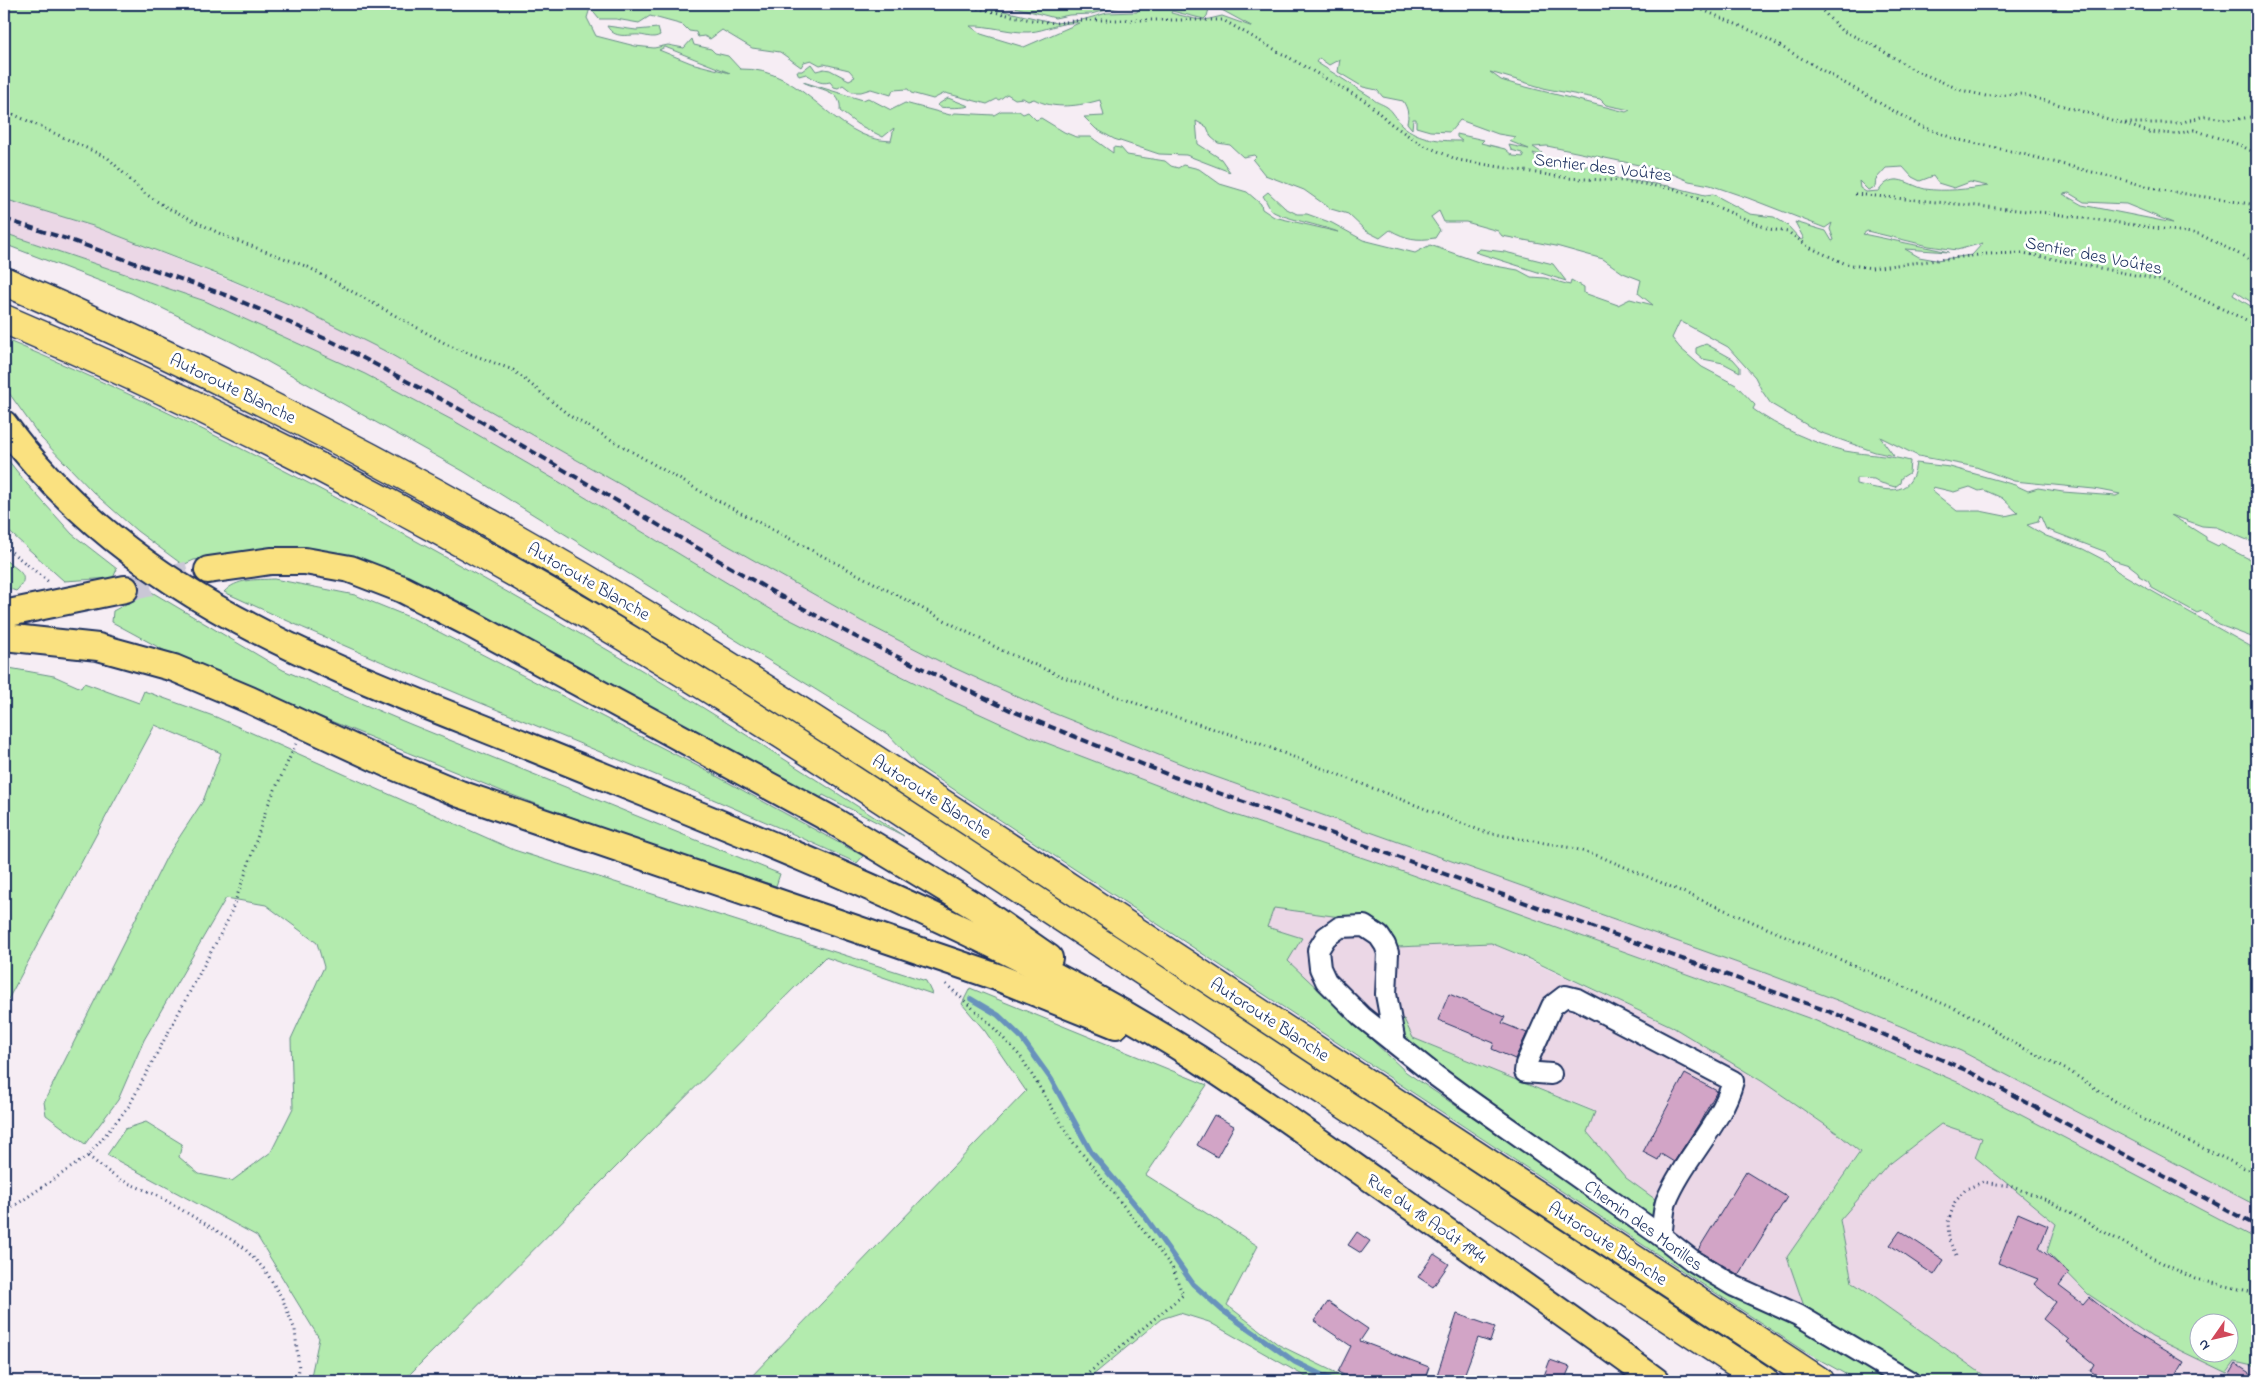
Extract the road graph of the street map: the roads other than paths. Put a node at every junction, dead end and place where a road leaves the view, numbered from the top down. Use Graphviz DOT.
graph roads {
  1 [pos="4,281"];
  2 [pos="4,319"];
  3 [pos="4,424"];
  4 [pos="208,570"];
  5 [pos="126,589"];
  6 [pos="4,614"];
  7 [pos="4,637"];
  8 [pos="1141,1024"];
  9 [pos="1395,1043"];
  10 [pos="1196,1057"];
  11 [pos="1551,1074"];
  12 [pos="1661,1236"];
  13 [pos="1656,1381"];
  14 [pos="1764,1381"];
  15 [pos="1819,1381"];
  16 [pos="1909,1381"];
  1 -- 15 [label="highway, Autoroute Blanche"];
  2 -- 14 [label="highway, Autoroute Blanche"];
  3 -- 8 [label="main road"];
  4 -- 8 [label="main road"];
  5 -- 6 [label="main road"];
  7 -- 10 [label="main road"];
  8 -- 10 [label="main road"];
  9 -- 9 [label="street, Chemin des Morilles"];
  9 -- 12 [label="street, Chemin des Morilles"];
  10 -- 13 [label="main road, Rue du 18 Août 1944"];
  11 -- 12 [label="street"];
  12 -- 16 [label="street, Chemin des Morilles"];
}
